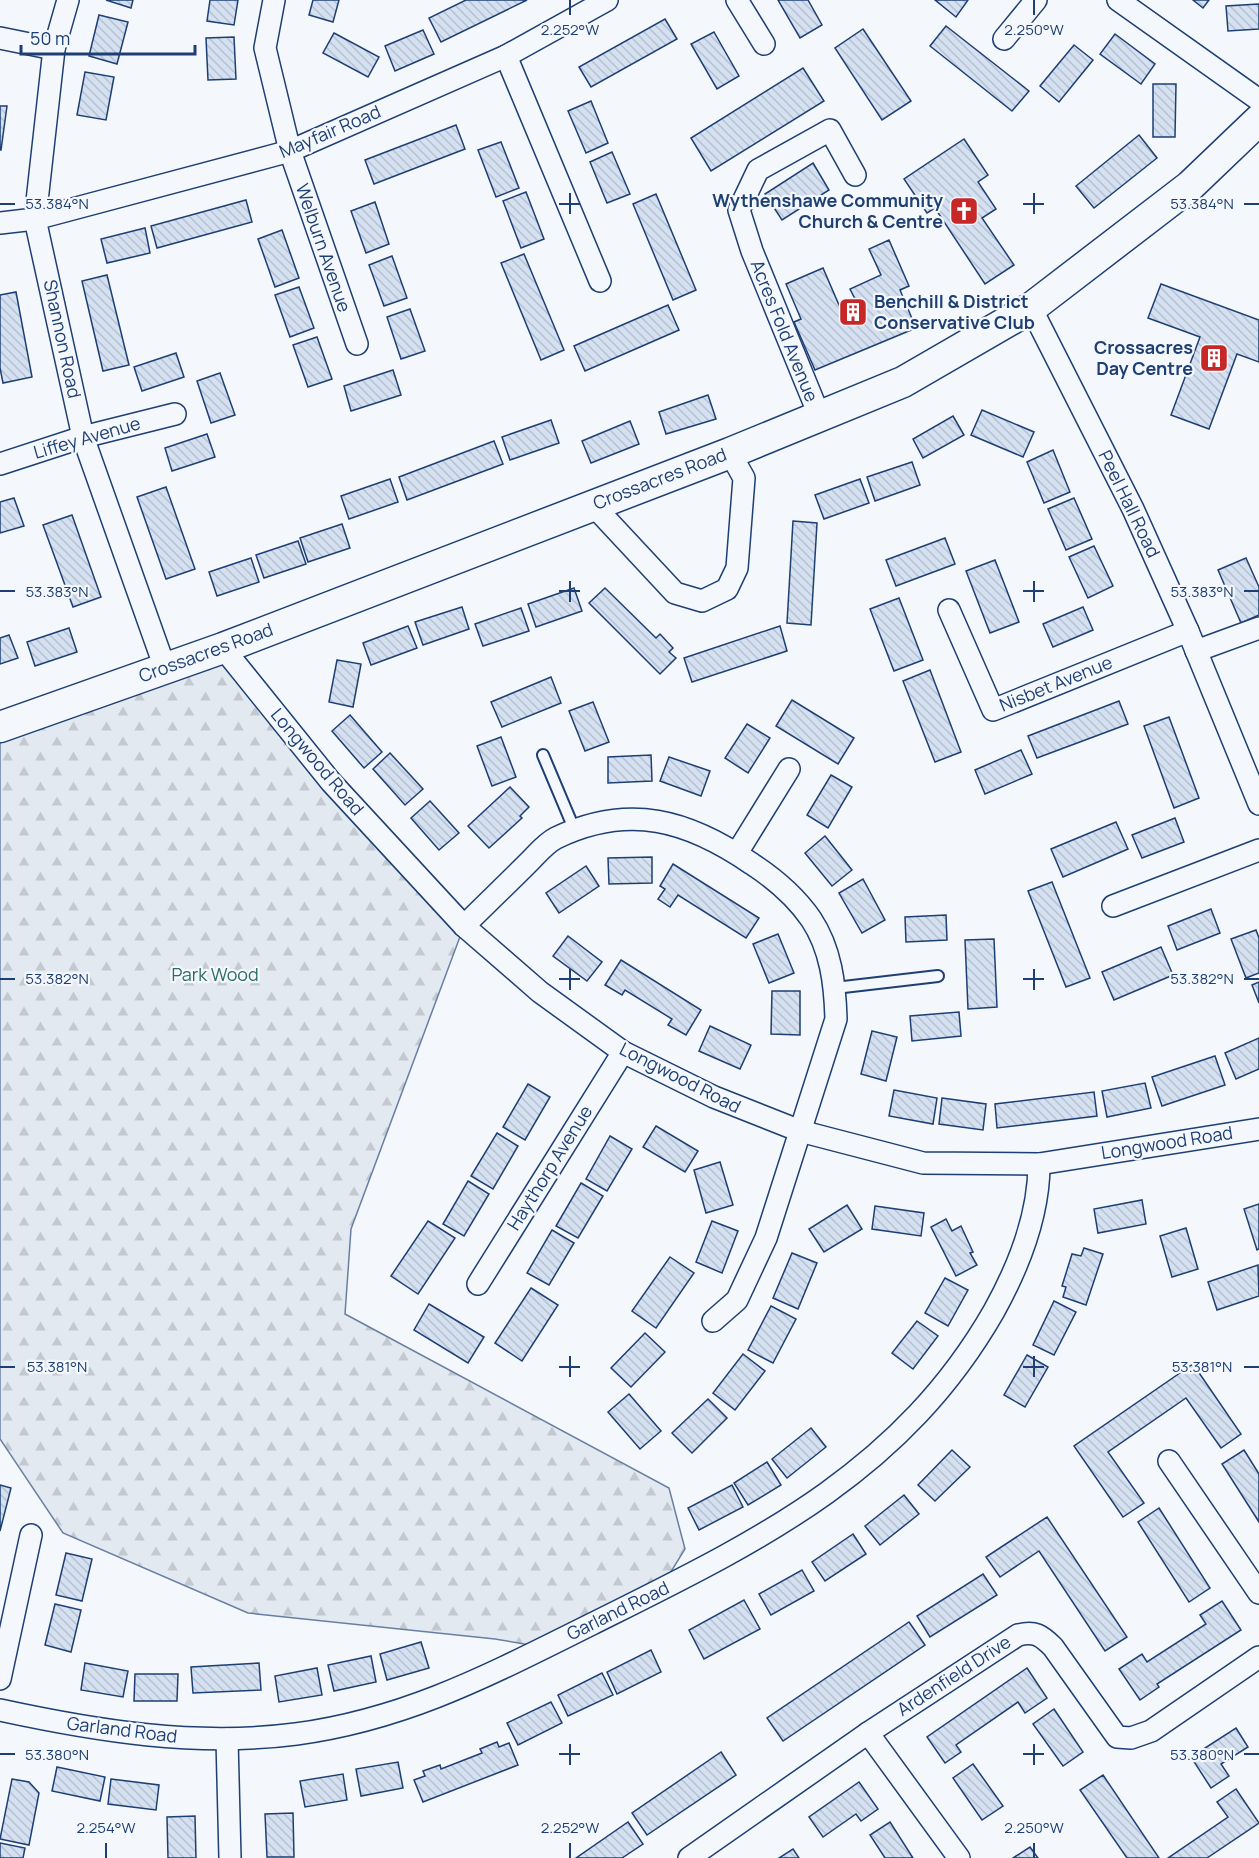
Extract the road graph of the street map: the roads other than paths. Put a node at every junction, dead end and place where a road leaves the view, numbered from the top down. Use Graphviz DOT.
graph roads {
  1 [pos="68,0"];
  2 [pos="274,0"];
  3 [pos="607,0"];
  4 [pos="737,0"];
  5 [pos="1036,0"];
  6 [pos="1118,0"];
  7 [pos="0,38"];
  8 [pos="1004,39"];
  9 [pos="764,44"];
  10 [pos="54,50"];
  11 [pos="506,56"];
  12 [pos="1259,100"];
  13 [pos="1259,120"];
  14 [pos="290,151"];
  15 [pos="855,176"];
  16 [pos="36,219"];
  17 [pos="0,223"];
  18 [pos="600,280"];
  19 [pos="1031,308"];
  20 [pos="357,344"];
  21 [pos="175,414"];
  22 [pos="819,415"];
  23 [pos="83,437"];
  24 [pos="730,453"];
  25 [pos="0,464"];
  26 [pos="593,505"];
  27 [pos="949,610"];
  28 [pos="1259,628"];
  29 [pos="1188,631"];
  30 [pos="223,648"];
  31 [pos="1196,651"];
  32 [pos="165,668"];
  33 [pos="0,727"];
  34 [pos="543,755"];
  35 [pos="789,769"];
  36 [pos="1259,804"];
  37 [pos="575,831"];
  38 [pos="1259,850"];
  39 [pos="737,854"];
  40 [pos="1113,906"];
  41 [pos="464,926"];
  42 [pos="938,976"];
  43 [pos="835,988"];
  44 [pos="623,1052"];
  45 [pos="1259,1129"];
  46 [pos="800,1131"];
  47 [pos="1039,1164"];
  48 [pos="478,1284"];
  49 [pos="713,1321"];
  50 [pos="1169,1461"];
  51 [pos="31,1535"];
  52 [pos="1259,1593"];
  53 [pos="1259,1657"];
  54 [pos="0,1678"];
  55 [pos="0,1710"];
  56 [pos="868,1733"];
  57 [pos="227,1739"];
  58 [pos="230,1858"];
  59 [pos="689,1858"];
  60 [pos="959,1858"];
  1 -- 10 [label="street, Shannon Road"];
  2 -- 14 [label="street, Welburn Avenue"];
  3 -- 11 [label="street, Mayfair Road"];
  4 -- 9 [label="street"];
  5 -- 8 [label="street"];
  6 -- 12 [label="street"];
  7 -- 10 [label="street"];
  10 -- 16 [label="street, Shannon Road"];
  11 -- 14 [label="street, Mayfair Road"];
  11 -- 18 [label="street"];
  13 -- 19 [label="street, Crossacres Road"];
  14 -- 16 [label="street, Mayfair Road"];
  14 -- 20 [label="street, Welburn Avenue"];
  15 -- 22 [label="street, Acres Fold Avenue"];
  16 -- 17 [label="street, Mayfair Road"];
  16 -- 23 [label="street, Shannon Road"];
  19 -- 22 [label="street, Crossacres Road"];
  19 -- 29 [label="street, Peel Hall Road"];
  21 -- 23 [label="street, Liffey Avenue"];
  22 -- 24 [label="street, Crossacres Road"];
  23 -- 25 [label="street, Liffey Avenue"];
  23 -- 32 [label="street, Shannon Road"];
  24 -- 26 [label="street, Crossacres Road"];
  24 -- 26 [label="street"];
  26 -- 30 [label="street, Crossacres Road"];
  27 -- 29 [label="street, Nisbet Avenue"];
  28 -- 31 [label="street"];
  29 -- 31 [label="street, Peel Hall Road"];
  30 -- 32 [label="street, Crossacres Road"];
  30 -- 41 [label="street, Longwood Road"];
  31 -- 36 [label="street, Peel Hall Road"];
  32 -- 33 [label="street, Crossacres Road"];
  34 -- 37 [label="lane"];
  35 -- 39 [label="street"];
  37 -- 39 [label="street"];
  37 -- 41 [label="street"];
  38 -- 40 [label="street"];
  39 -- 43 [label="street"];
  41 -- 44 [label="street, Longwood Road"];
  42 -- 43 [label="lane"];
  43 -- 46 [label="street"];
  44 -- 46 [label="street, Longwood Road"];
  44 -- 48 [label="street, Haythorp Avenue"];
  45 -- 47 [label="street, Longwood Road"];
  46 -- 47 [label="street, Longwood Road"];
  46 -- 49 [label="street"];
  47 -- 57 [label="street, Garland Road"];
  50 -- 52 [label="street"];
  51 -- 54 [label="street"];
  53 -- 56 [label="street, Ardenfield Drive"];
  55 -- 57 [label="street, Garland Road"];
  56 -- 59 [label="street, Ardenfield Drive"];
  56 -- 60 [label="street"];
  57 -- 58 [label="street"];
}
